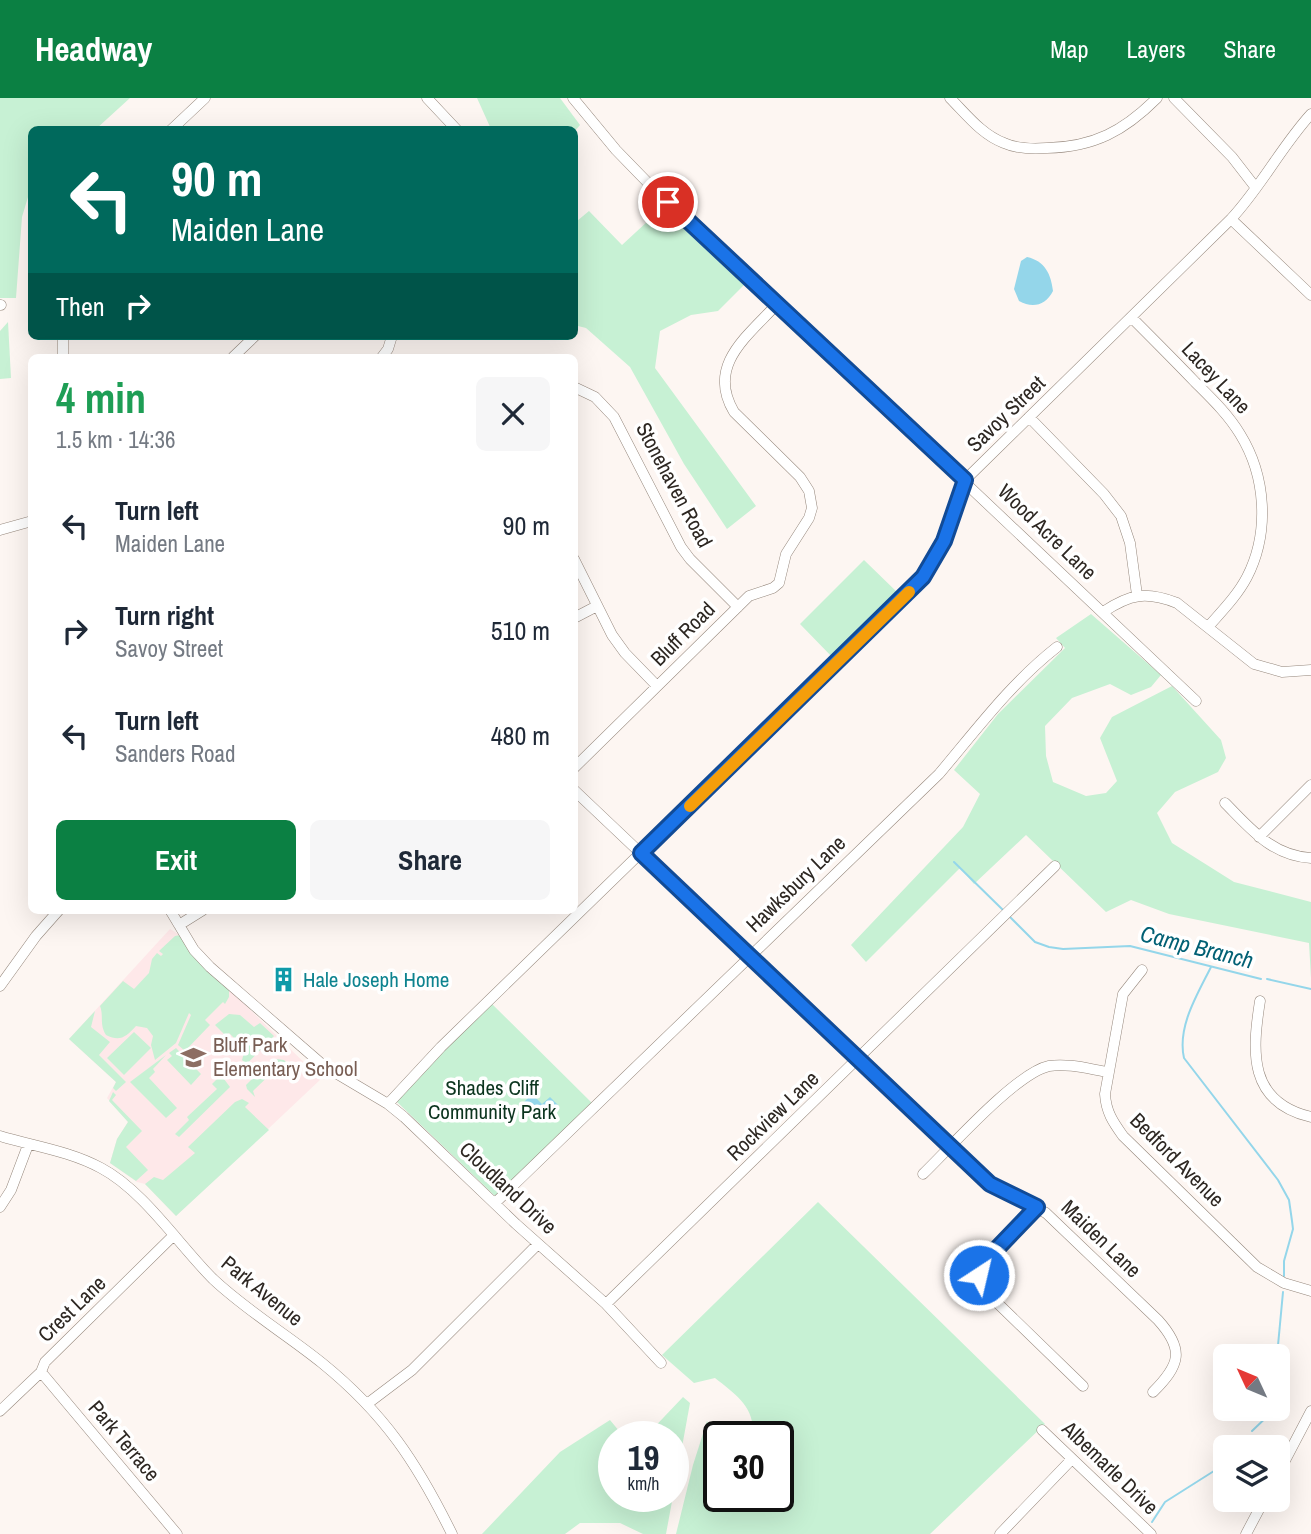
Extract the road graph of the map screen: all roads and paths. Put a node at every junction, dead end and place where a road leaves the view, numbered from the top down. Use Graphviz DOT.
graph roads {
  1 [pos="205,98"];
  2 [pos="427,98"];
  3 [pos="573,98"];
  4 [pos="950,98"];
  5 [pos="1157,98"];
  6 [pos="1174,98"];
  7 [pos="1311,114"];
  8 [pos="175,126"];
  9 [pos="453,126"];
  10 [pos="1256,188"];
  11 [pos="1231,219"];
  12 [pos="1311,295"];
  13 [pos="777,303"];
  14 [pos="1131,317"];
  15 [pos="251,340"];
  16 [pos="236,354"];
  17 [pos="578,389"];
  18 [pos="1029,417"];
  19 [pos="965,480"];
  20 [pos="28,522"];
  21 [pos="0,530"];
  22 [pos="578,567"];
  23 [pos="1137,595"];
  24 [pos="597,606"];
  25 [pos="738,607"];
  26 [pos="1103,612"];
  27 [pos="578,616"];
  28 [pos="1208,627"];
  29 [pos="1057,647"];
  30 [pos="1311,670"];
  31 [pos="657,686"];
  32 [pos="1196,701"];
  33 [pos="578,764"];
  34 [pos="1311,785"];
  35 [pos="578,794"];
  36 [pos="1225,803"];
  37 [pos="1259,836"];
  38 [pos="641,853"];
  39 [pos="1311,858"];
  40 [pos="1055,866"];
  41 [pos="55,914"];
  42 [pos="172,914"];
  43 [pos="197,914"];
  44 [pos="179,925"];
  45 [pos="749,956"];
  46 [pos="1142,970"];
  47 [pos="0,986"];
  48 [pos="1260,1001"];
  49 [pos="858,1060"];
  50 [pos="1108,1072"];
  51 [pos="388,1104"];
  52 [pos="1311,1117"];
  53 [pos="0,1136"];
  54 [pos="28,1145"];
  55 [pos="950,1147"];
  56 [pos="923,1174"];
  57 [pos="495,1203"];
  58 [pos="0,1207"];
  59 [pos="1037,1207"];
  60 [pos="173,1236"];
  61 [pos="538,1244"];
  62 [pos="1311,1291"];
  63 [pos="606,1304"];
  64 [pos="661,1363"];
  65 [pos="41,1372"];
  66 [pos="1083,1386"];
  67 [pos="1153,1392"];
  68 [pos="367,1404"];
  69 [pos="0,1411"];
  70 [pos="1311,1411"];
  71 [pos="1042,1430"];
  72 [pos="1290,1446"];
  73 [pos="1072,1460"];
  74 [pos="1258,1512"];
  75 [pos="177,1534"];
  76 [pos="452,1534"];
  77 [pos="1000,1534"];
  78 [pos="1151,1534"];
  79 [pos="1246,1534"];
  1 -- 8 [label="street"];
  2 -- 9 [label="street"];
  3 -- 13 [label="street, Wood Acre Lane"];
  4 -- 5 [label="street"];
  6 -- 10 [label="street"];
  7 -- 10 [label="street, Savoy Street"];
  10 -- 11 [label="street, Savoy Street"];
  11 -- 12 [label="street"];
  11 -- 14 [label="street, Savoy Street"];
  13 -- 19 [label="street, Wood Acre Lane"];
  13 -- 25 [label="street, Bluff Road"];
  14 -- 18 [label="street, Savoy Street"];
  14 -- 28 [label="street, Lacey Lane"];
  15 -- 16 [label="street"];
  17 -- 25 [label="street, Stonehaven Road"];
  18 -- 19 [label="street, Savoy Street"];
  18 -- 23 [label="street"];
  19 -- 26 [label="street, Wood Acre Lane"];
  19 -- 38 [label="street, Savoy Street"];
  20 -- 21 [label="street"];
  22 -- 24 [label="street"];
  23 -- 26 [label="street"];
  23 -- 28 [label="street"];
  24 -- 27 [label="street"];
  24 -- 31 [label="street"];
  25 -- 31 [label="street, Bluff Road"];
  26 -- 32 [label="street, Wood Acre Lane"];
  28 -- 30 [label="street"];
  29 -- 45 [label="street, Hawksbury Lane"];
  31 -- 33 [label="street, Bluff Road"];
  34 -- 37 [label="street"];
  35 -- 38 [label="street, Maiden Lane"];
  36 -- 37 [label="street"];
  37 -- 39 [label="street"];
  38 -- 45 [label="street, Maiden Lane"];
  38 -- 51 [label="street, Savoy Street"];
  40 -- 49 [label="street, Rockview Lane"];
  41 -- 47 [label="street"];
  42 -- 44 [label="street, Cloudland Drive"];
  43 -- 44 [label="street"];
  44 -- 51 [label="street, Cloudland Drive"];
  45 -- 49 [label="street, Maiden Lane"];
  45 -- 57 [label="street, Hawksbury Lane"];
  46 -- 50 [label="street, Bedford Avenue"];
  48 -- 52 [label="street"];
  49 -- 55 [label="street, Maiden Lane"];
  49 -- 63 [label="street, Rockview Lane"];
  50 -- 55 [label="street"];
  50 -- 62 [label="street, Bedford Avenue"];
  51 -- 57 [label="street, Cloudland Drive"];
  53 -- 54 [label="street, Park Avenue"];
  54 -- 58 [label="street"];
  54 -- 60 [label="street, Park Avenue"];
  55 -- 56 [label="street"];
  55 -- 59 [label="street, Maiden Lane"];
  57 -- 61 [label="street, Cloudland Drive"];
  59 -- 66 [label="street"];
  59 -- 67 [label="street, Maiden Lane"];
  60 -- 65 [label="street, Crest Lane"];
  60 -- 68 [label="street, Park Avenue"];
  61 -- 63 [label="street, Cloudland Drive"];
  61 -- 68 [label="street"];
  63 -- 64 [label="street, Cloudland Drive"];
  65 -- 69 [label="street, Crest Lane"];
  65 -- 75 [label="street, Park Terrace"];
  68 -- 76 [label="street, Park Avenue"];
  70 -- 72 [label="street"];
  71 -- 73 [label="street, Albemarle Drive"];
  73 -- 77 [label="street"];
  73 -- 78 [label="street, Albemarle Drive"];
  74 -- 79 [label="street"];
}
